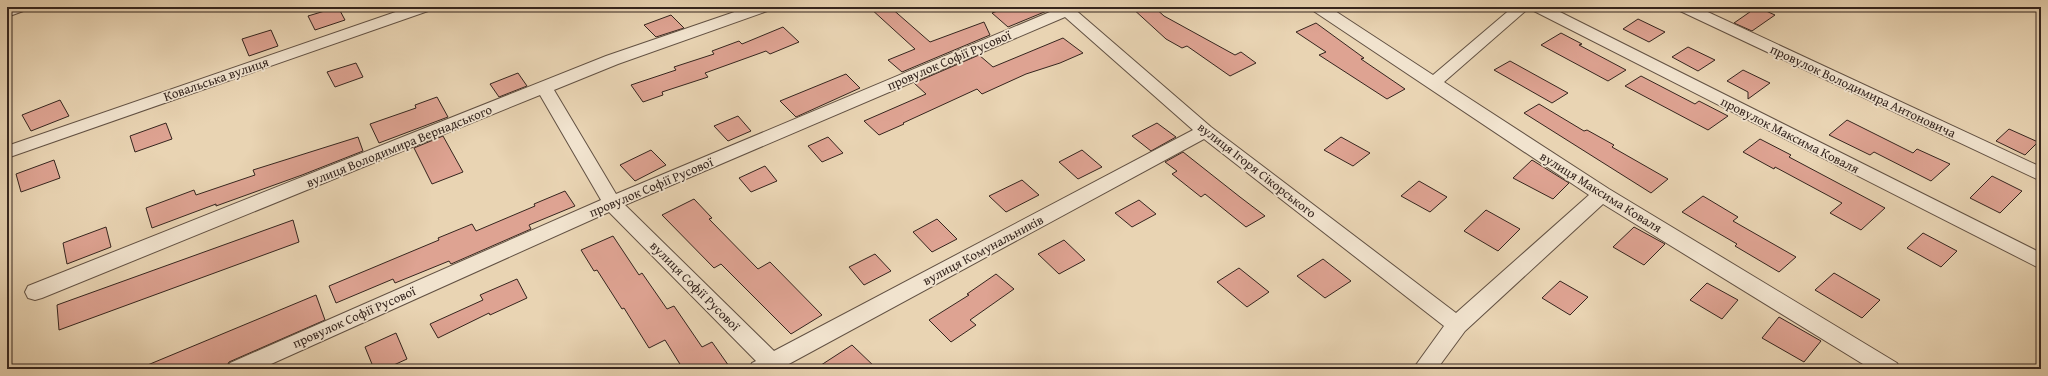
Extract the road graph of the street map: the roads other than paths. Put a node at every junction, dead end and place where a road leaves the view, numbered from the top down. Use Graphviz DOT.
graph roads {
  1 [pos="20,7"];
  2 [pos="424,7"];
  3 [pos="764,7"];
  4 [pos="1318,7"];
  5 [pos="1522,7"];
  6 [pos="1538,7"];
  7 [pos="1684,7"];
  8 [pos="1065,9"];
  9 [pos="7,12"];
  10 [pos="1433,83"];
  11 [pos="544,88"];
  12 [pos="1205,130"];
  13 [pos="7,152"];
  14 [pos="2041,174"];
  15 [pos="1602,194"];
  16 [pos="612,203"];
  17 [pos="2041,262"];
  18 [pos="35,292"];
  19 [pos="1457,325"];
  20 [pos="770,367"];
  21 [pos="238,369"];
  22 [pos="1424,369"];
  23 [pos="1889,369"];
  1 -- 9 [label="street"];
  2 -- 13 [label="street, Ковальська вулиця"];
  3 -- 11 [label="street, вулиця Володимира Вернадського"];
  4 -- 10 [label="street, вулиця Максима Коваля"];
  5 -- 10 [label="street"];
  6 -- 17 [label="street, провулок Максима Коваля"];
  7 -- 14 [label="street, провулок Володимира Антоновича"];
  8 -- 12 [label="street, вулиця Ігоря Сікорського"];
  8 -- 16 [label="street, провулок Софії Русової"];
  10 -- 15 [label="street, вулиця Максима Коваля"];
  11 -- 16 [label="street, вулиця Софії Русової"];
  11 -- 18 [label="street, вулиця Володимира Вернадського"];
  12 -- 19 [label="street, вулиця Ігоря Сікорського"];
  12 -- 20 [label="street, вулиця Комунальників"];
  15 -- 19 [label="street"];
  15 -- 23 [label="street, вулиця Максима Коваля"];
  16 -- 20 [label="street, вулиця Софії Русової"];
  16 -- 21 [label="street, провулок Софії Русової"];
  19 -- 22 [label="street"];
}
